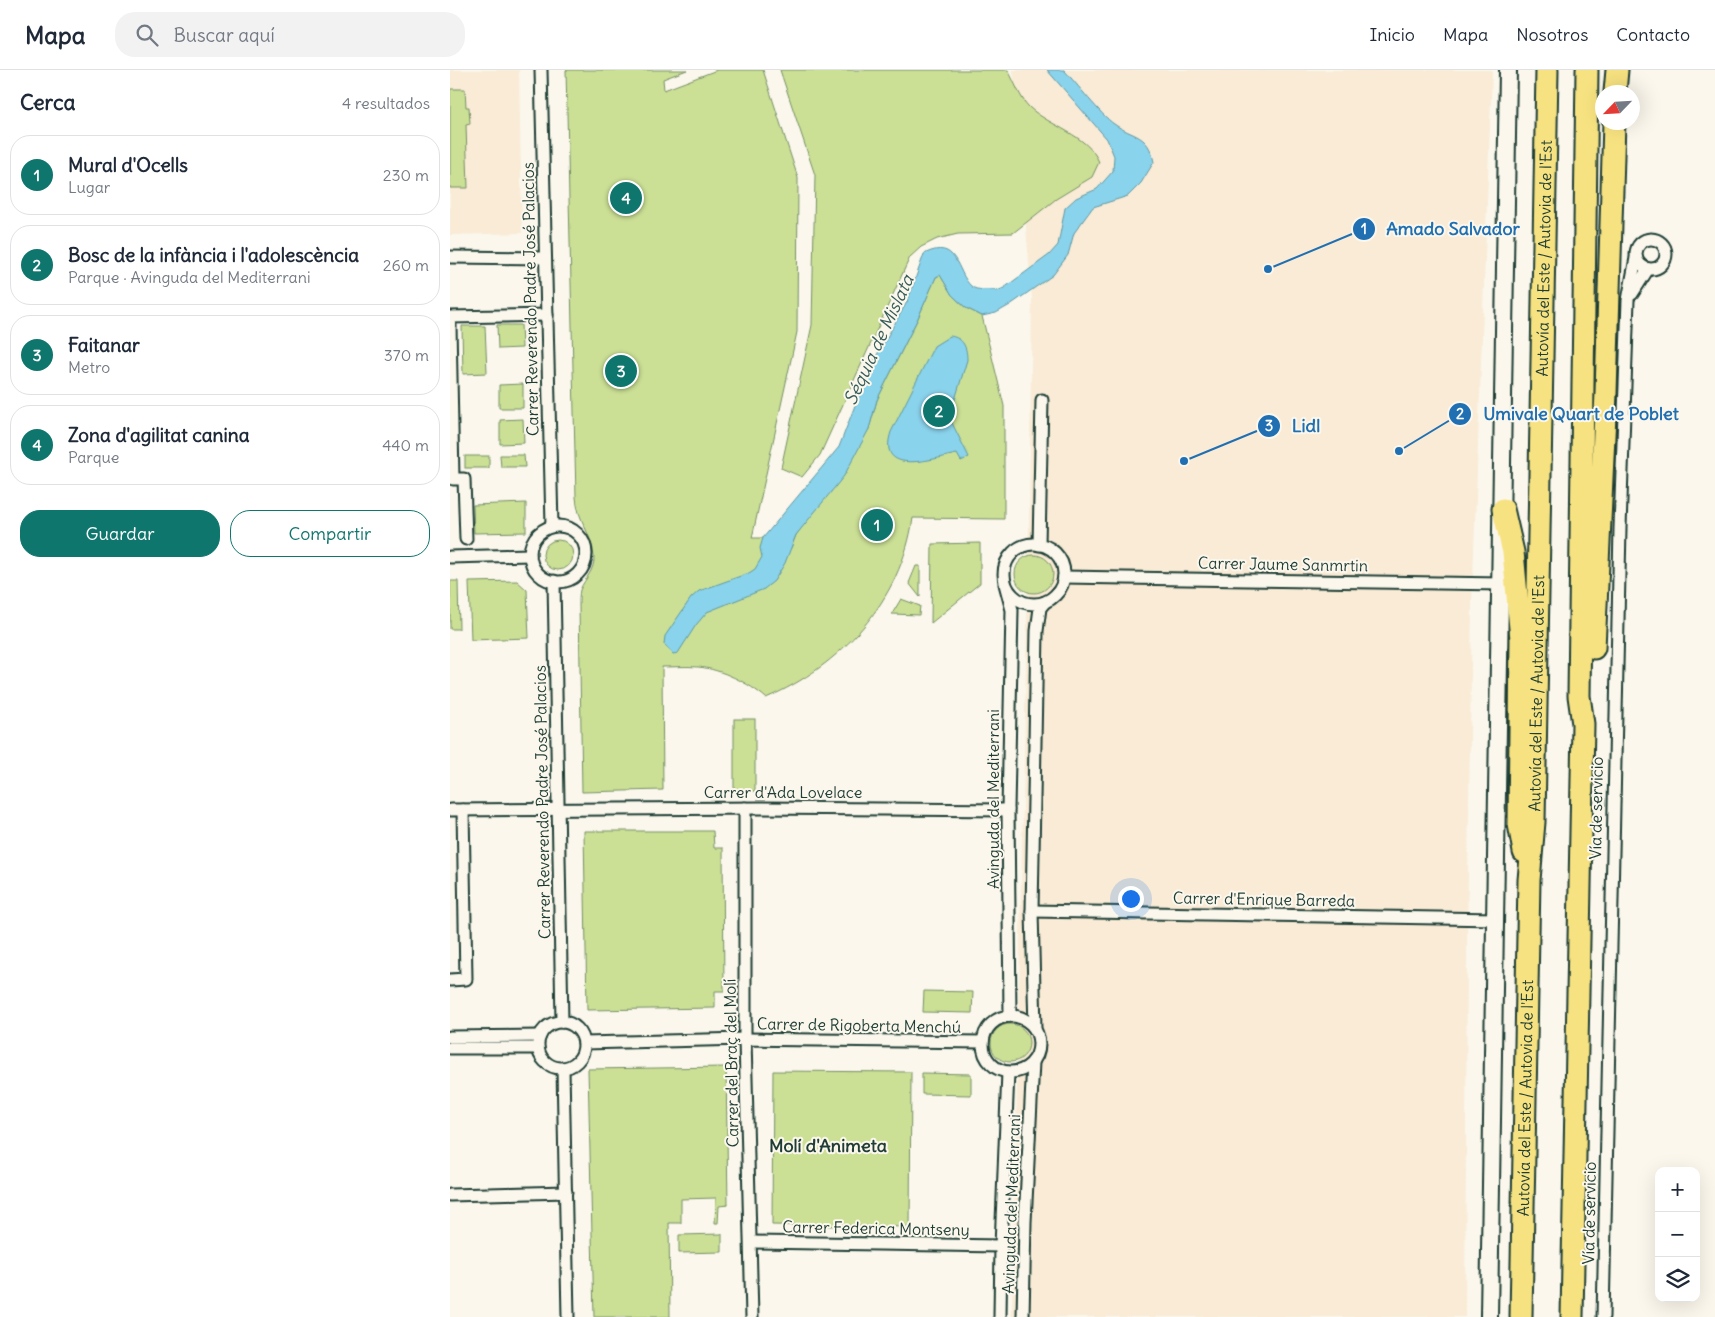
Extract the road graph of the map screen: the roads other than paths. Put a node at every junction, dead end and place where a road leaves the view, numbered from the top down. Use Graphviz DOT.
graph roads {
  1 [pos="542,70"];
  2 [pos="1508,70"];
  3 [pos="1547,70"];
  4 [pos="1587,70"];
  5 [pos="1616,70"];
  6 [pos="1615,85"];
  7 [pos="1614,130"];
  8 [pos="450,258"];
  9 [pos="545,258"];
  10 [pos="1636,258"];
  11 [pos="1648,269"];
  12 [pos="1628,300"];
  13 [pos="547,315"];
  14 [pos="450,318"];
  15 [pos="450,325"];
  16 [pos="1042,400"];
  17 [pos="452,479"];
  18 [pos="1503,509"];
  19 [pos="552,526"];
  20 [pos="466,540"];
  21 [pos="1039,545"];
  22 [pos="530,555"];
  23 [pos="450,557"];
  24 [pos="1064,577"];
  25 [pos="554,581"];
  26 [pos="1005,584"];
  27 [pos="1502,584"];
  28 [pos="1045,602"];
  29 [pos="1582,724"];
  30 [pos="745,808"];
  31 [pos="450,810"];
  32 [pos="463,810"];
  33 [pos="1008,810"];
  34 [pos="558,811"];
  35 [pos="1529,880"];
  36 [pos="1032,911"];
  37 [pos="1496,919"];
  38 [pos="450,980"];
  39 [pos="1010,1016"];
  40 [pos="562,1022"];
  41 [pos="1035,1029"];
  42 [pos="450,1037"];
  43 [pos="745,1039"];
  44 [pos="539,1042"];
  45 [pos="983,1042"];
  46 [pos="584,1043"];
  47 [pos="450,1048"];
  48 [pos="1033,1062"];
  49 [pos="563,1068"];
  50 [pos="1008,1072"];
  51 [pos="566,1192"];
  52 [pos="450,1195"];
  53 [pos="751,1242"];
  54 [pos="1000,1246"];
  55 [pos="568,1317"];
  56 [pos="752,1317"];
  57 [pos="1000,1317"];
  58 [pos="1023,1317"];
  59 [pos="1489,1317"];
  60 [pos="1522,1317"];
  61 [pos="1572,1317"];
  62 [pos="1603,1317"];
  1 -- 9 [label="street, Carrer Reverendo Padre José Palacios"];
  2 -- 18 [label="street"];
  3 -- 35 [label="highway, Autovía del Este / Autovia de l'Est"];
  4 -- 29 [label="highway"];
  5 -- 6 [label="highway"];
  7 -- 29 [label="highway"];
  8 -- 9 [label="street"];
  9 -- 13 [label="street, Carrer Reverendo Padre José Palacios"];
  10 -- 11 [label="street"];
  10 -- 11 [label="street"];
  10 -- 12 [label="street, Vía de servicio"];
  11 -- 12 [label="street"];
  12 -- 62 [label="street, Vía de servicio"];
  13 -- 14 [label="street"];
  13 -- 19 [label="street, Carrer Reverendo Padre José Palacios"];
  15 -- 17 [label="street"];
  16 -- 21 [label="street"];
  17 -- 20 [label="street"];
  18 -- 27 [label="street"];
  18 -- 35 [label="highway"];
  19 -- 22 [label="street"];
  19 -- 25 [label="street"];
  21 -- 24 [label="street"];
  21 -- 26 [label="street"];
  22 -- 23 [label="street"];
  22 -- 25 [label="street"];
  24 -- 27 [label="street, Carrer Jaume Sanmrtin"];
  24 -- 28 [label="street"];
  25 -- 34 [label="street, Carrer Reverendo Padre José Palacios"];
  26 -- 28 [label="street"];
  26 -- 33 [label="street, Avinguda del Mediterrani"];
  27 -- 37 [label="street"];
  28 -- 36 [label="street"];
  29 -- 61 [label="highway"];
  30 -- 33 [label="street, Carrer d'Ada Lovelace"];
  30 -- 34 [label="street, Carrer d'Ada Lovelace"];
  30 -- 43 [label="street, Carrer del Braç del Molí"];
  31 -- 32 [label="street, Carrer d'Ada Lovelace"];
  32 -- 34 [label="street, Carrer d'Ada Lovelace"];
  32 -- 38 [label="street"];
  33 -- 39 [label="street, Avinguda del Mediterrani"];
  34 -- 40 [label="street, Carrer Reverendo Padre José Palacios"];
  35 -- 60 [label="highway, Autovía del Este / Autovia de l'Est"];
  36 -- 37 [label="street, Carrer d'Enrique Barreda"];
  36 -- 41 [label="street"];
  37 -- 59 [label="street"];
  39 -- 41 [label="street"];
  39 -- 45 [label="street"];
  40 -- 44 [label="street"];
  40 -- 46 [label="street"];
  41 -- 48 [label="street"];
  42 -- 44 [label="street"];
  43 -- 45 [label="street, Carrer de Rigoberta Menchú"];
  43 -- 46 [label="street, Carrer de Rigoberta Menchú"];
  43 -- 53 [label="street, Carrer del Braç del Molí"];
  44 -- 47 [label="street"];
  44 -- 49 [label="street"];
  45 -- 50 [label="street"];
  46 -- 49 [label="street"];
  48 -- 50 [label="street"];
  48 -- 58 [label="street, Avinguda del Mediterrani"];
  49 -- 51 [label="street"];
  50 -- 54 [label="street, Avinguda del Mediterrani"];
  51 -- 52 [label="street"];
  51 -- 55 [label="street"];
  53 -- 54 [label="street, Carrer Federica Montseny"];
  53 -- 56 [label="street, Carrer del Braç del Molí"];
  54 -- 57 [label="street, Avinguda del Mediterrani"];
}
